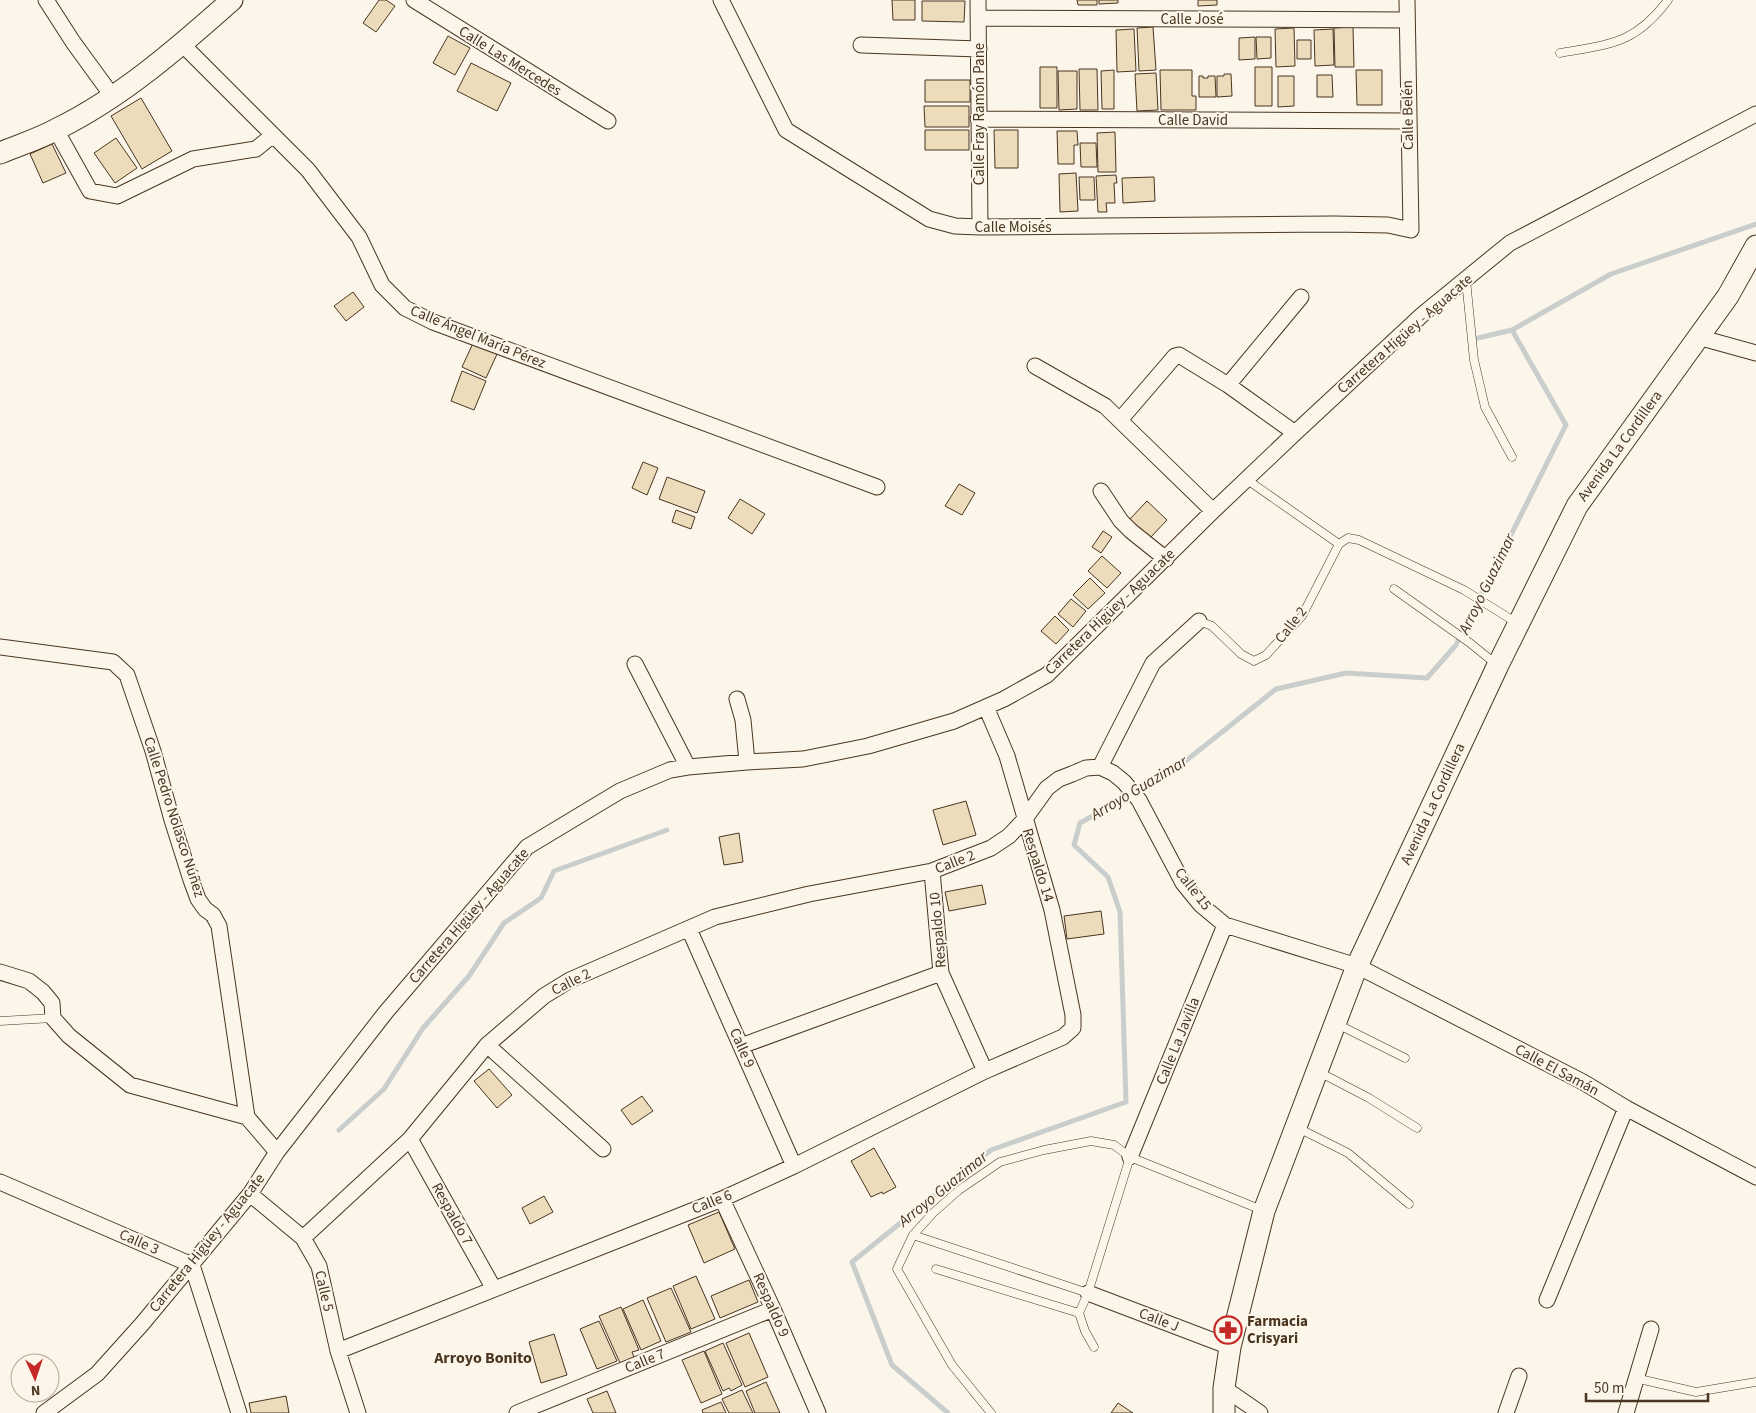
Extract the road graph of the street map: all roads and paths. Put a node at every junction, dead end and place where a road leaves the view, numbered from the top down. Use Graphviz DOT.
graph roads {
  1 [pos="46,0"];
  2 [pos="232,0"];
  3 [pos="414,0"];
  4 [pos="721,0"];
  5 [pos="978,0"];
  6 [pos="1406,0"];
  7 [pos="1668,0"];
  8 [pos="978,18"];
  9 [pos="1407,20"];
  10 [pos="182,44"];
  11 [pos="861,45"];
  12 [pos="978,49"];
  13 [pos="1560,53"];
  14 [pos="113,97"];
  15 [pos="1756,114"];
  16 [pos="978,119"];
  17 [pos="608,121"];
  18 [pos="1408,121"];
  19 [pos="56,130"];
  20 [pos="273,135"];
  21 [pos="0,153"];
  22 [pos="980,227"];
  23 [pos="1411,230"];
  24 [pos="1756,246"];
  25 [pos="1466,280"];
  26 [pos="1301,297"];
  27 [pos="1698,337"];
  28 [pos="1756,353"];
  29 [pos="1036,366"];
  30 [pos="1228,384"];
  31 [pos="1120,420"];
  32 [pos="1295,433"];
  33 [pos="1512,457"];
  34 [pos="1246,479"];
  35 [pos="877,487"];
  36 [pos="1101,491"];
  37 [pos="1213,511"];
  38 [pos="1339,544"];
  39 [pos="1166,559"];
  40 [pos="1394,589"];
  41 [pos="1199,621"];
  42 [pos="1518,624"];
  43 [pos="0,648"];
  44 [pos="635,664"];
  45 [pos="1498,665"];
  46 [pos="737,699"];
  47 [pos="986,707"];
  48 [pos="747,762"];
  49 [pos="688,766"];
  50 [pos="1100,766"];
  51 [pos="1024,820"];
  52 [pos="932,871"];
  53 [pos="1225,924"];
  54 [pos="689,929"];
  55 [pos="1357,966"];
  56 [pos="0,972"];
  57 [pos="941,974"];
  58 [pos="53,1018"];
  59 [pos="0,1021"];
  60 [pos="1336,1023"];
  61 [pos="1073,1028"];
  62 [pos="486,1045"];
  63 [pos="741,1046"];
  64 [pos="1405,1058"];
  65 [pos="985,1070"];
  66 [pos="1317,1071"];
  67 [pos="1626,1108"];
  68 [pos="247,1117"];
  69 [pos="1296,1127"];
  70 [pos="1417,1128"];
  71 [pos="410,1139"];
  72 [pos="603,1150"];
  73 [pos="277,1152"];
  74 [pos="1130,1157"];
  75 [pos="794,1166"];
  76 [pos="1756,1177"];
  77 [pos="0,1182"];
  78 [pos="250,1194"];
  79 [pos="722,1199"];
  80 [pos="1409,1204"];
  81 [pos="1264,1211"];
  82 [pos="912,1234"];
  83 [pos="303,1238"];
  84 [pos="192,1265"];
  85 [pos="936,1269"];
  86 [pos="494,1290"];
  87 [pos="1088,1293"];
  88 [pos="1547,1300"];
  89 [pos="773,1309"];
  90 [pos="1079,1313"];
  91 [pos="1651,1329"];
  92 [pos="1094,1347"];
  93 [pos="1230,1347"];
  94 [pos="338,1351"];
  95 [pos="1519,1376"];
  96 [pos="1635,1378"];
  97 [pos="1756,1382"];
  98 [pos="1224,1388"];
  99 [pos="234,1411"];
  100 [pos="44,1413"];
  101 [pos="358,1413"];
  102 [pos="517,1413"];
  103 [pos="818,1413"];
  104 [pos="991,1413"];
  105 [pos="1224,1413"];
  106 [pos="1260,1413"];
  107 [pos="1506,1413"];
  108 [pos="1626,1413"];
  1 -- 14 [label="street"];
  2 -- 10 [label="main road"];
  3 -- 17 [label="street, Calle Las Mercedes"];
  4 -- 22 [label="street, Calle Moisés"];
  5 -- 8 [label="street, Calle Fray Ramón Pane"];
  6 -- 9 [label="street, Calle Belén"];
  7 -- 13 [label="lane"];
  8 -- 9 [label="street, Calle José"];
  8 -- 12 [label="street, Calle Fray Ramón Pane"];
  9 -- 18 [label="street, Calle Belén"];
  10 -- 14 [label="main road"];
  10 -- 20 [label="street, Calle Ángel María Pérez"];
  11 -- 12 [label="street"];
  12 -- 16 [label="street, Calle Fray Ramón Pane"];
  14 -- 19 [label="main road"];
  15 -- 25 [label="street, Carretera Higüey - Aguacate"];
  16 -- 18 [label="street, Calle David"];
  16 -- 22 [label="street, Calle Fray Ramón Pane"];
  18 -- 23 [label="street, Calle Belén"];
  19 -- 20 [label="street"];
  19 -- 21 [label="main road"];
  20 -- 35 [label="street, Calle Ángel María Pérez"];
  22 -- 23 [label="street, Calle Moisés"];
  24 -- 27 [label="main road, Avenida La Cordillera"];
  25 -- 32 [label="street, Carretera Higüey - Aguacate"];
  25 -- 33 [label="lane"];
  26 -- 30 [label="street"];
  27 -- 28 [label="street"];
  27 -- 42 [label="main road, Avenida La Cordillera"];
  29 -- 31 [label="street"];
  30 -- 31 [label="street"];
  30 -- 32 [label="street"];
  31 -- 37 [label="street"];
  32 -- 34 [label="street, Carretera Higüey - Aguacate"];
  34 -- 37 [label="street, Carretera Higüey - Aguacate"];
  34 -- 38 [label="lane"];
  36 -- 39 [label="street"];
  37 -- 39 [label="street, Carretera Higüey - Aguacate"];
  38 -- 41 [label="lane, Calle 2"];
  38 -- 42 [label="lane"];
  39 -- 47 [label="street, Carretera Higüey - Aguacate"];
  40 -- 45 [label="lane"];
  41 -- 50 [label="street, Calle 2"];
  42 -- 45 [label="main road, Avenida La Cordillera"];
  43 -- 68 [label="street, Calle Pedro Nolasco Núñez"];
  44 -- 49 [label="street"];
  45 -- 55 [label="main road, Avenida La Cordillera"];
  46 -- 48 [label="street"];
  47 -- 48 [label="street, Carretera Higüey - Aguacate"];
  47 -- 51 [label="street, Respaldo 14"];
  48 -- 49 [label="street, Carretera Higüey - Aguacate"];
  49 -- 73 [label="street, Carretera Higüey - Aguacate"];
  50 -- 51 [label="street, Calle 2"];
  50 -- 53 [label="street, Calle 15"];
  51 -- 52 [label="street, Calle 2"];
  51 -- 61 [label="street, Respaldo 14"];
  52 -- 54 [label="street, Calle 2"];
  52 -- 57 [label="street, Respaldo 10"];
  53 -- 55 [label="street, Calle 15"];
  53 -- 74 [label="street, Calle La Javilla"];
  54 -- 62 [label="street, Calle 2"];
  54 -- 63 [label="street, Calle 9"];
  55 -- 60 [label="main road, Avenida La Cordillera"];
  55 -- 67 [label="street, Calle El Samán"];
  56 -- 58 [label="street"];
  57 -- 63 [label="street"];
  57 -- 65 [label="street, Respaldo 10"];
  58 -- 59 [label="lane"];
  58 -- 68 [label="street"];
  60 -- 64 [label="lane"];
  60 -- 66 [label="main road, Avenida La Cordillera"];
  61 -- 65 [label="street, Calle 6"];
  62 -- 71 [label="street, Calle 2"];
  62 -- 72 [label="street"];
  63 -- 75 [label="street, Calle 9"];
  65 -- 75 [label="street, Calle 6"];
  66 -- 69 [label="main road, Avenida La Cordillera"];
  66 -- 70 [label="lane"];
  67 -- 76 [label="street, Calle El Samán"];
  67 -- 88 [label="street"];
  68 -- 73 [label="street"];
  69 -- 80 [label="lane"];
  69 -- 81 [label="main road, Avenida La Cordillera"];
  71 -- 83 [label="street, Calle 2"];
  71 -- 86 [label="street, Respaldo 7"];
  73 -- 78 [label="street, Carretera Higüey - Aguacate"];
  74 -- 81 [label="lane"];
  74 -- 82 [label="lane"];
  74 -- 87 [label="lane"];
  75 -- 79 [label="street, Calle 6"];
  77 -- 84 [label="street, Calle 3"];
  78 -- 83 [label="street, Calle 5"];
  78 -- 84 [label="street, Carretera Higüey - Aguacate"];
  79 -- 86 [label="street, Calle 6"];
  79 -- 89 [label="street, Respaldo 9"];
  81 -- 93 [label="main road, Avenida La Cordillera"];
  82 -- 87 [label="lane"];
  82 -- 104 [label="lane"];
  83 -- 94 [label="street, Calle 5"];
  84 -- 99 [label="street"];
  84 -- 100 [label="street, Carretera Higüey - Aguacate"];
  85 -- 90 [label="lane"];
  86 -- 94 [label="street, Calle 6"];
  87 -- 90 [label="lane"];
  87 -- 93 [label="street, Calle J"];
  89 -- 102 [label="street, Calle 7"];
  89 -- 103 [label="street, Respaldo 9"];
  90 -- 92 [label="lane"];
  91 -- 96 [label="street"];
  93 -- 98 [label="main road, Avenida La Cordillera"];
  94 -- 101 [label="street, Calle 5"];
  95 -- 107 [label="street"];
  96 -- 97 [label="lane"];
  96 -- 108 [label="street"];
  98 -- 105 [label="main road, Avenida La Cordillera"];
  98 -- 106 [label="street"];
}
